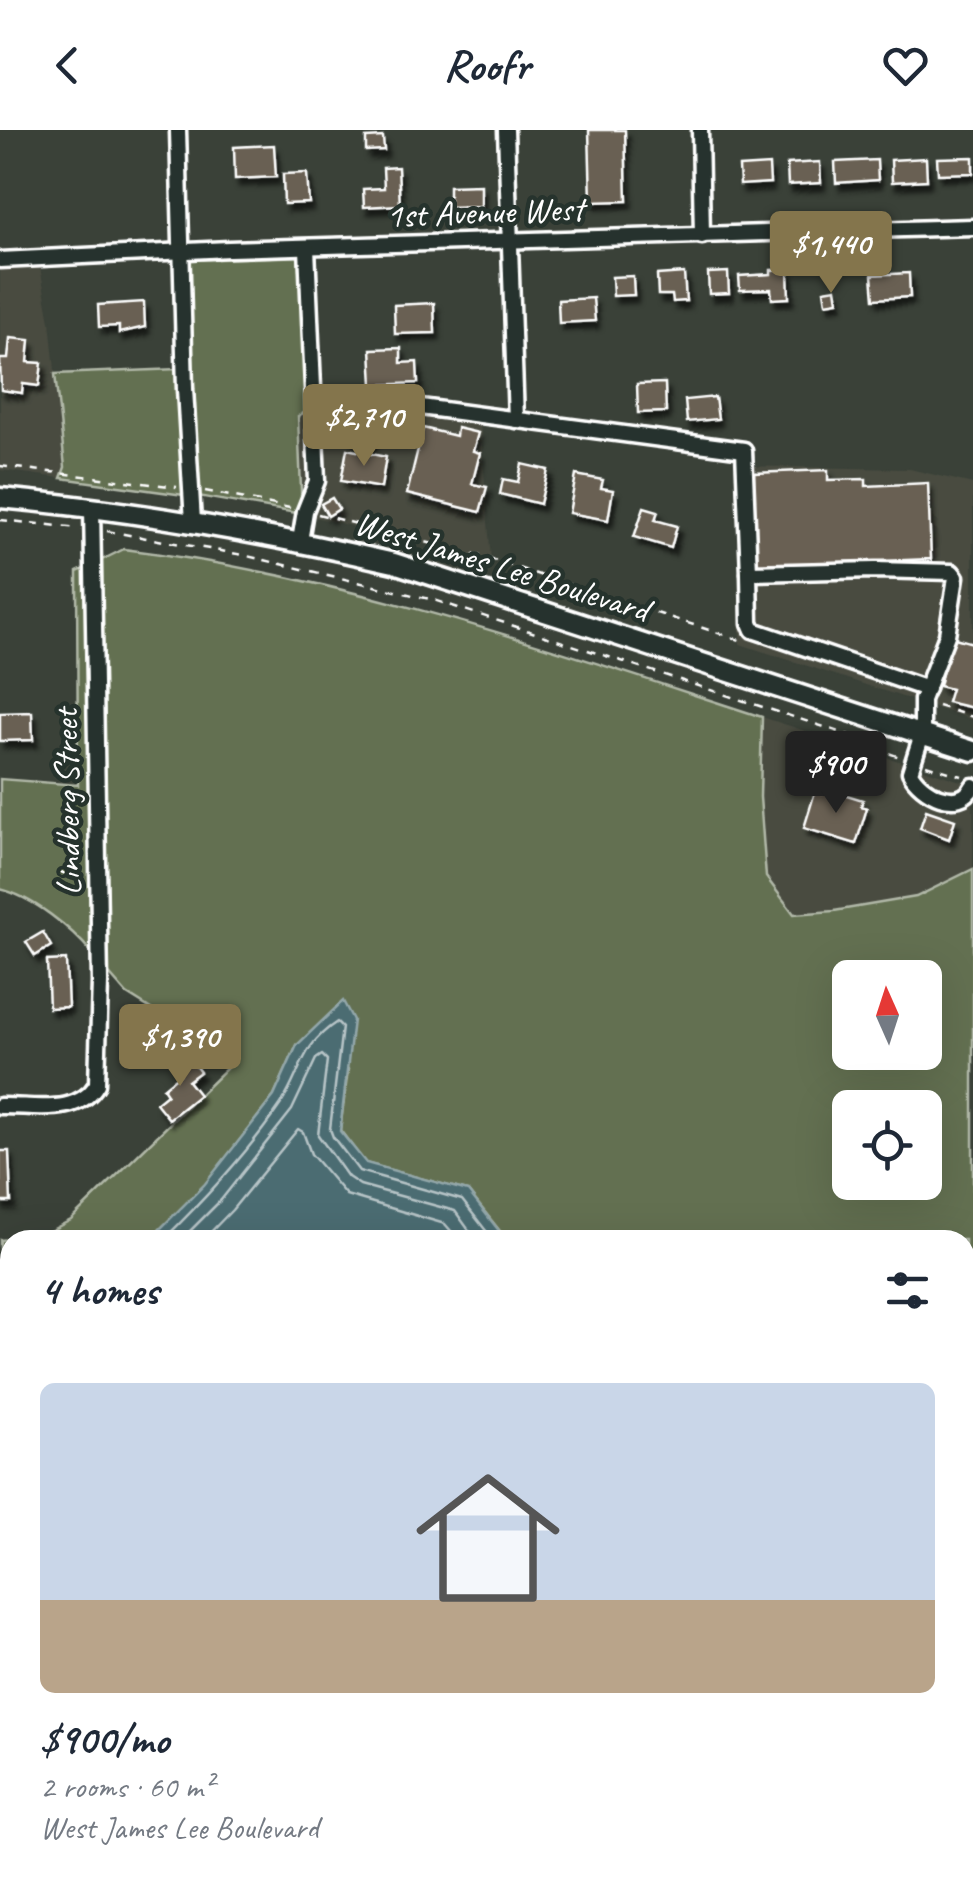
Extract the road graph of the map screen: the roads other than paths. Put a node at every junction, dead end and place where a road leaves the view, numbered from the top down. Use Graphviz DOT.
graph roads {
  1 [pos="178,130"];
  2 [pos="506,130"];
  3 [pos="700,130"];
  4 [pos="973,228"];
  5 [pos="702,236"];
  6 [pos="508,241"];
  7 [pos="307,248"];
  8 [pos="182,252"];
  9 [pos="0,260"];
  10 [pos="316,402"];
  11 [pos="516,420"];
  12 [pos="0,498"];
  13 [pos="92,507"];
  14 [pos="192,522"];
  15 [pos="300,542"];
  16 [pos="749,573"];
  17 [pos="925,695"];
  18 [pos="922,734"];
  19 [pos="973,751"];
  20 [pos="973,783"];
  21 [pos="0,1106"];
  1 -- 8 [label="street"];
  2 -- 6 [label="street"];
  3 -- 5 [label="street"];
  4 -- 5 [label="street, 1st Avenue West"];
  5 -- 6 [label="street, 1st Avenue West"];
  6 -- 7 [label="street, 1st Avenue West"];
  6 -- 11 [label="street"];
  7 -- 8 [label="street, 1st Avenue West"];
  7 -- 10 [label="street"];
  8 -- 9 [label="street, 1st Avenue West"];
  8 -- 14 [label="street"];
  10 -- 11 [label="street"];
  10 -- 15 [label="street"];
  11 -- 16 [label="street"];
  12 -- 13 [label="main road, West James Lee Boulevard"];
  13 -- 14 [label="main road, West James Lee Boulevard"];
  13 -- 21 [label="street, Lindberg Street"];
  14 -- 15 [label="main road, West James Lee Boulevard"];
  15 -- 18 [label="main road, West James Lee Boulevard"];
  16 -- 17 [label="street"];
  16 -- 17 [label="street"];
  17 -- 18 [label="street"];
  18 -- 19 [label="main road, West James Lee Boulevard"];
  18 -- 20 [label="street"];
}
